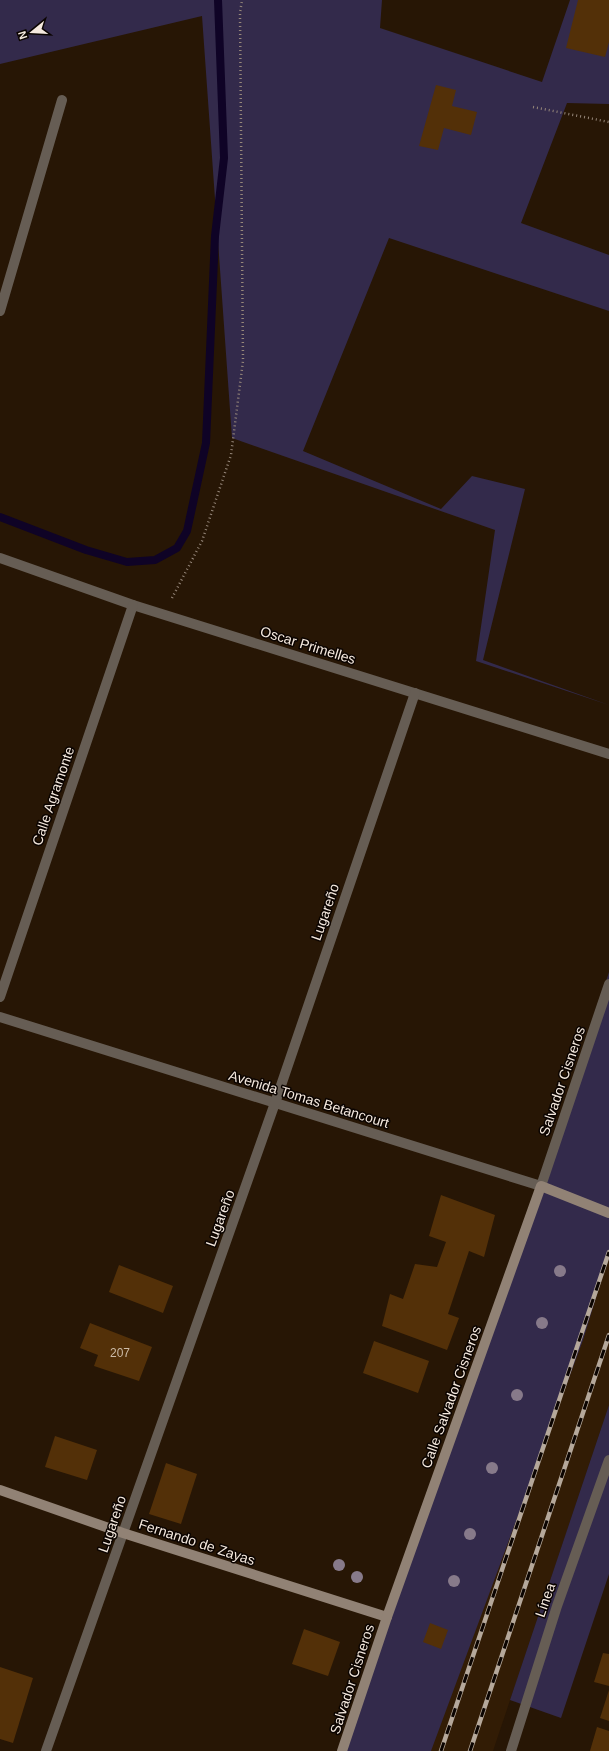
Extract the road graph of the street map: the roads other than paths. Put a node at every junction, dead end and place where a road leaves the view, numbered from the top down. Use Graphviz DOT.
graph roads {
  1 [pos="62,100"];
  2 [pos="0,311"];
  3 [pos="0,558"];
  4 [pos="132,605"];
  5 [pos="415,693"];
  6 [pos="609,754"];
  7 [pos="609,984"];
  8 [pos="0,997"];
  9 [pos="0,1017"];
  10 [pos="275,1103"];
  11 [pos="541,1186"];
  12 [pos="609,1212"];
  13 [pos="609,1460"];
  14 [pos="0,1490"];
  15 [pos="123,1533"];
  16 [pos="387,1616"];
  17 [pos="46,1751"];
  18 [pos="342,1751"];
  19 [pos="511,1751"];
  1 -- 2 [label="street"];
  3 -- 4 [label="street, Oscar Primelles"];
  4 -- 5 [label="street, Oscar Primelles"];
  4 -- 8 [label="street, Calle Agramonte"];
  5 -- 6 [label="street, Oscar Primelles"];
  5 -- 10 [label="street, Lugareño"];
  7 -- 11 [label="street, Salvador Cisneros"];
  9 -- 10 [label="street, Avenida Tomas Betancourt"];
  10 -- 11 [label="street, Avenida Tomas Betancourt"];
  10 -- 15 [label="street, Lugareño"];
  11 -- 12 [label="main road, Avenida Tomas Betancourt"];
  11 -- 16 [label="main road, Calle Salvador Cisneros"];
  13 -- 19 [label="street, Línea"];
  14 -- 15 [label="main road, Fernando de Zayas"];
  15 -- 16 [label="main road, Fernando de Zayas"];
  15 -- 17 [label="street, Lugareño"];
  16 -- 18 [label="main road, Salvador Cisneros"];
}
